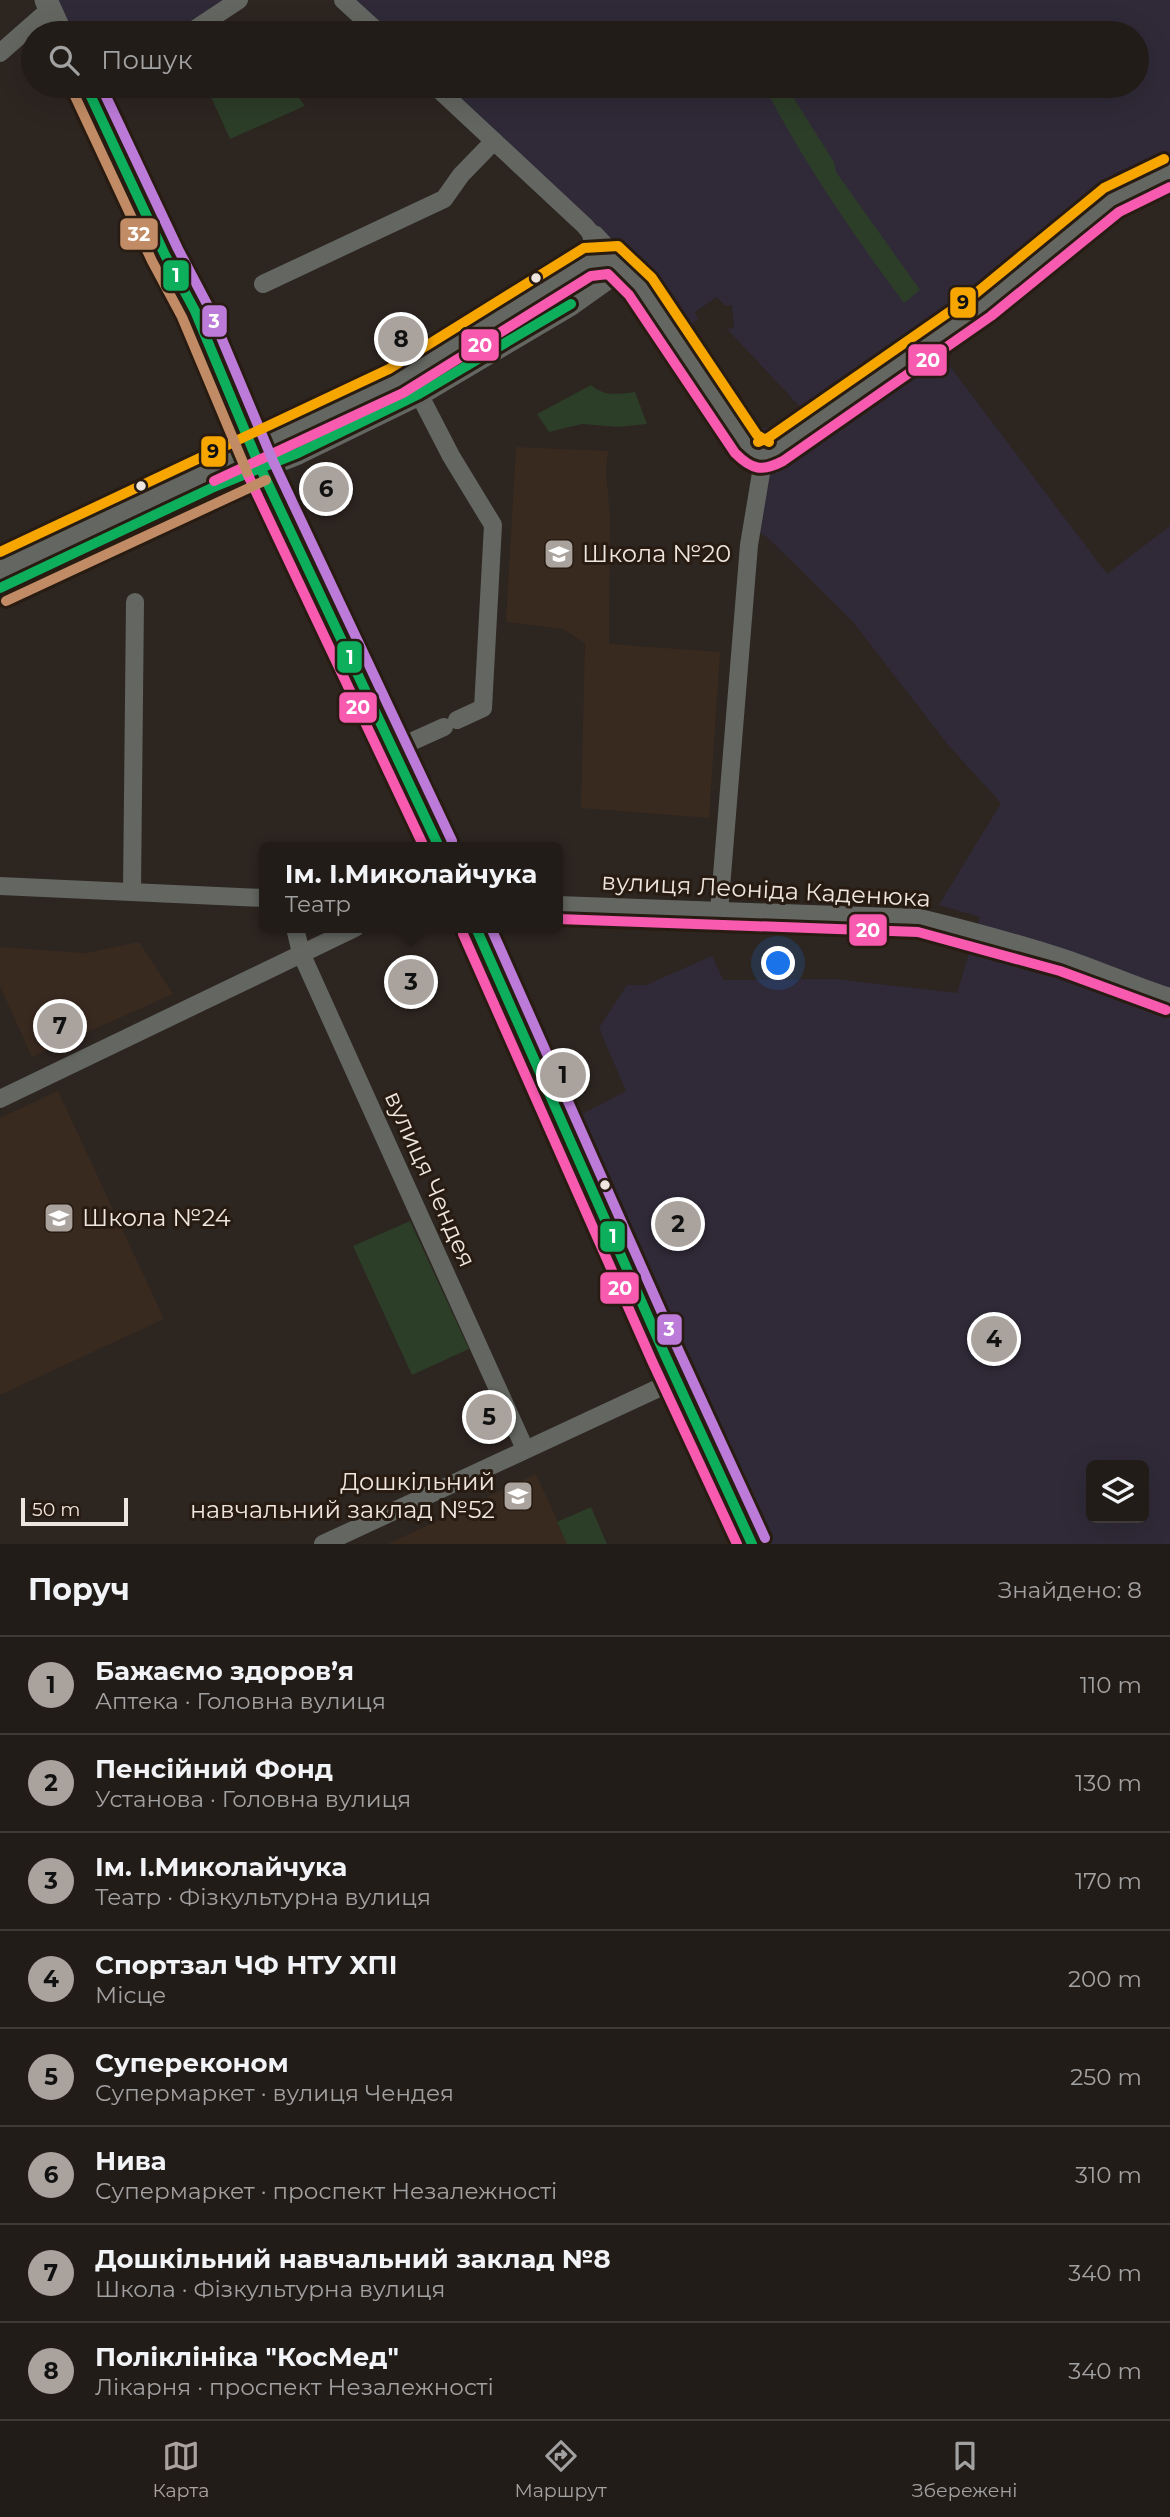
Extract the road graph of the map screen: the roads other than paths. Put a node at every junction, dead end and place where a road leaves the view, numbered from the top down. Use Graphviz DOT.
graph roads {
  1 [pos="239,0"];
  2 [pos="343,0"];
  3 [pos="48,5"];
  4 [pos="32,21"];
  5 [pos="55,21"];
  6 [pos="207,21"];
  7 [pos="366,21"];
  8 [pos="21,32"];
  9 [pos="0,53"];
  10 [pos="98,98"];
  11 [pos="448,98"];
  12 [pos="494,141"];
  13 [pos="1170,172"];
  14 [pos="594,237"];
  15 [pos="613,259"];
  16 [pos="586,262"];
  17 [pos="631,277"];
  18 [pos="263,284"];
  19 [pos="419,394"];
  20 [pos="764,455"];
  21 [pos="256,457"];
  22 [pos="0,567"];
  23 [pos="0,588"];
  24 [pos="135,602"];
  25 [pos="393,750"];
  26 [pos="437,842"];
  27 [pos="0,886"];
  28 [pos="132,891"];
  29 [pos="259,898"];
  30 [pos="563,905"];
  31 [pos="719,912"];
  32 [pos="296,933"];
  33 [pos="344,933"];
  34 [pos="478,933"];
  35 [pos="301,953"];
  36 [pos="1170,997"];
  37 [pos="0,1099"];
  38 [pos="676,1380"];
  39 [pos="525,1449"];
  40 [pos="323,1544"];
  41 [pos="752,1544"];
  1 -- 6 [label="street"];
  2 -- 7 [label="street"];
  3 -- 4 [label="street"];
  3 -- 5 [label="main road"];
  8 -- 9 [label="street"];
  10 -- 21 [label="main road"];
  11 -- 12 [label="street"];
  12 -- 14 [label="street"];
  12 -- 18 [label="street"];
  13 -- 20 [label="main road"];
  14 -- 15 [label="main road"];
  14 -- 16 [label="main road"];
  15 -- 16 [label="main road"];
  15 -- 17 [label="main road"];
  16 -- 21 [label="main road"];
  17 -- 19 [label="main road"];
  17 -- 20 [label="main road"];
  19 -- 21 [label="main road"];
  19 -- 25 [label="street"];
  20 -- 31 [label="street"];
  21 -- 22 [label="main road"];
  21 -- 23 [label="main road"];
  21 -- 25 [label="main road"];
  24 -- 28 [label="street"];
  25 -- 26 [label="main road"];
  27 -- 28 [label="street"];
  28 -- 29 [label="street"];
  30 -- 31 [label="street, вулиця Леоніда Каденюка"];
  31 -- 36 [label="street, вулиця Леоніда Каденюка"];
  32 -- 35 [label="street, вулиця Чендея"];
  33 -- 35 [label="street"];
  34 -- 38 [label="main road"];
  35 -- 37 [label="street"];
  35 -- 39 [label="street, вулиця Чендея"];
  38 -- 39 [label="street"];
  38 -- 41 [label="main road"];
  39 -- 40 [label="street"];
}
